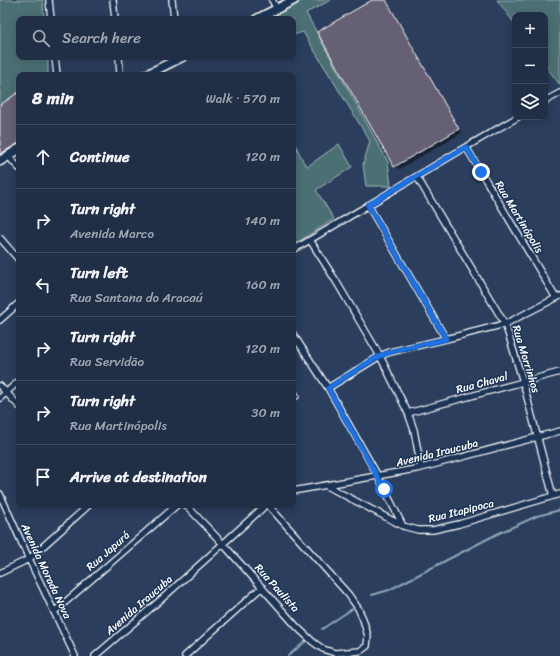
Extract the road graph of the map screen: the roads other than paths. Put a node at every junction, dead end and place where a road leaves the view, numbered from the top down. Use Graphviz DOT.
graph roads {
  1 [pos="49,0"];
  2 [pos="113,0"];
  3 [pos="172,0"];
  4 [pos="272,0"];
  5 [pos="294,0"];
  6 [pos="277,9"];
  7 [pos="51,16"];
  8 [pos="115,16"];
  9 [pos="174,16"];
  10 [pos="263,16"];
  11 [pos="55,60"];
  12 [pos="119,60"];
  13 [pos="176,60"];
  14 [pos="57,72"];
  15 [pos="120,72"];
  16 [pos="152,72"];
  17 [pos="560,93"];
  18 [pos="548,99"];
  19 [pos="513,120"];
  20 [pos="466,147"];
  21 [pos="16,151"];
  22 [pos="8,156"];
  23 [pos="0,161"];
  24 [pos="16,165"];
  25 [pos="417,177"];
  26 [pos="368,205"];
  27 [pos="0,238"];
  28 [pos="310,240"];
  29 [pos="296,248"];
  30 [pos="16,257"];
  31 [pos="558,297"];
  32 [pos="16,306"];
  33 [pos="0,320"];
  34 [pos="505,324"];
  35 [pos="296,339"];
  36 [pos="446,339"];
  37 [pos="380,356"];
  38 [pos="560,372"];
  39 [pos="523,382"];
  40 [pos="16,384"];
  41 [pos="0,386"];
  42 [pos="328,388"];
  43 [pos="6,392"];
  44 [pos="0,398"];
  45 [pos="16,403"];
  46 [pos="408,413"];
  47 [pos="560,431"];
  48 [pos="537,437"];
  49 [pos="422,468"];
  50 [pos="378,476"];
  51 [pos="327,486"];
  52 [pos="296,491"];
  53 [pos="0,494"];
  54 [pos="560,494"];
  55 [pos="553,496"];
  56 [pos="86,508"];
  57 [pos="173,508"];
  58 [pos="189,508"];
  59 [pos="264,508"];
  60 [pos="270,508"];
  61 [pos="403,526"];
  62 [pos="224,544"];
  63 [pos="29,559"];
  64 [pos="0,573"];
  65 [pos="262,587"];
  66 [pos="54,612"];
  67 [pos="75,656"];
  68 [pos="95,656"];
  69 [pos="185,656"];
  1 -- 7 [label="street"];
  2 -- 8 [label="street"];
  3 -- 9 [label="street"];
  4 -- 6 [label="street"];
  5 -- 6 [label="street"];
  6 -- 10 [label="street"];
  11 -- 14 [label="street"];
  12 -- 15 [label="street"];
  13 -- 16 [label="street"];
  17 -- 18 [label="street"];
  19 -- 20 [label="street"];
  20 -- 25 [label="street"];
  20 -- 31 [label="street, Rua Martinópolis"];
  21 -- 22 [label="street"];
  22 -- 23 [label="street"];
  22 -- 24 [label="street"];
  25 -- 26 [label="street"];
  25 -- 34 [label="street, Rua Morrinhos"];
  26 -- 28 [label="street"];
  26 -- 36 [label="street"];
  27 -- 30 [label="street"];
  28 -- 29 [label="street"];
  28 -- 37 [label="street"];
  31 -- 34 [label="street"];
  32 -- 33 [label="street"];
  34 -- 36 [label="street"];
  34 -- 39 [label="street, Rua Morrinhos"];
  35 -- 42 [label="street"];
  36 -- 37 [label="street"];
  37 -- 42 [label="street"];
  37 -- 46 [label="street"];
  38 -- 39 [label="street, Rua Chaval"];
  39 -- 46 [label="street, Rua Chaval"];
  39 -- 48 [label="street, Rua Morrinhos"];
  40 -- 43 [label="street"];
  41 -- 43 [label="street"];
  42 -- 50 [label="street"];
  43 -- 44 [label="street"];
  43 -- 45 [label="street"];
  46 -- 49 [label="street"];
  47 -- 48 [label="street, Avenida Iraucuba"];
  48 -- 49 [label="street, Avenida Iraucuba"];
  48 -- 55 [label="street, Rua Morrinhos"];
  49 -- 50 [label="street, Avenida Iraucuba"];
  50 -- 51 [label="street, Avenida Iraucuba"];
  50 -- 61 [label="street"];
  51 -- 52 [label="street, Avenida Iraucuba"];
  51 -- 61 [label="street, Rua Itapipoca"];
  53 -- 63 [label="street, Avenida Morada Nova"];
  54 -- 55 [label="street, Rua Itapipoca"];
  55 -- 61 [label="street, Rua Itapipoca"];
  56 -- 63 [label="street"];
  57 -- 66 [label="street, Rua Japurá"];
  58 -- 62 [label="street, Rua Paulista"];
  59 -- 62 [label="street, Avenida Iraucuba"];
  60 -- 65 [label="street, Rua Paulista"];
  62 -- 65 [label="street, Rua Paulista"];
  62 -- 68 [label="street, Avenida Iraucuba"];
  63 -- 64 [label="street"];
  63 -- 66 [label="street, Avenida Morada Nova"];
  65 -- 69 [label="street"];
  66 -- 67 [label="street, Avenida Morada Nova"];
}
